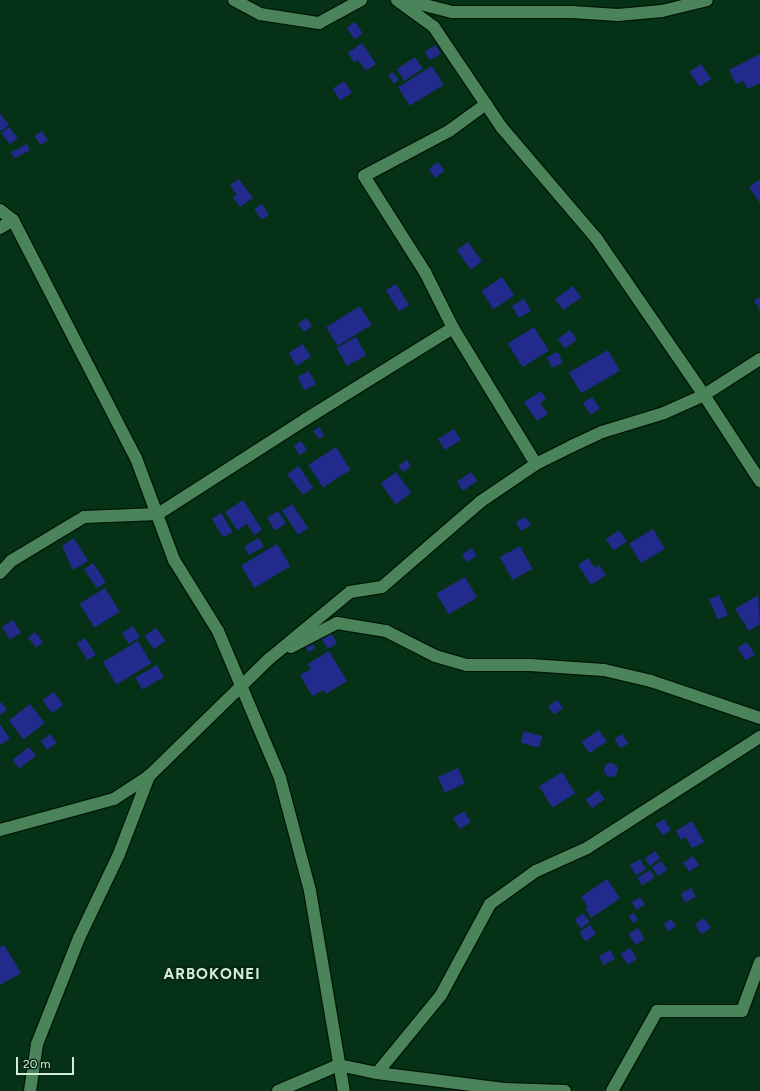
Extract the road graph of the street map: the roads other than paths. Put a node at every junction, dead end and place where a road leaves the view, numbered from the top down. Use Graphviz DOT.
graph roads {
  1 [pos="234,0"];
  2 [pos="361,0"];
  3 [pos="707,0"];
  4 [pos="405,2"];
  5 [pos="486,104"];
  6 [pos="0,210"];
  7 [pos="13,220"];
  8 [pos="0,228"];
  9 [pos="453,328"];
  10 [pos="760,359"];
  11 [pos="704,395"];
  12 [pos="536,464"];
  13 [pos="760,481"];
  14 [pos="158,514"];
  15 [pos="0,573"];
  16 [pos="269,659"];
  17 [pos="242,686"];
  18 [pos="760,718"];
  19 [pos="760,737"];
  20 [pos="149,776"];
  21 [pos="0,830"];
  22 [pos="760,962"];
  23 [pos="339,1065"];
  24 [pos="377,1073"];
  25 [pos="505,1090"];
  26 [pos="30,1091"];
  27 [pos="278,1091"];
  28 [pos="344,1091"];
  29 [pos="566,1091"];
  30 [pos="612,1091"];
  1 -- 2 [label="street"];
  3 -- 4 [label="street"];
  4 -- 5 [label="street"];
  5 -- 9 [label="street"];
  5 -- 11 [label="street"];
  6 -- 7 [label="street"];
  7 -- 8 [label="street"];
  7 -- 14 [label="street"];
  9 -- 12 [label="street"];
  9 -- 14 [label="street"];
  10 -- 11 [label="street"];
  11 -- 12 [label="street"];
  11 -- 13 [label="street"];
  12 -- 16 [label="street"];
  14 -- 15 [label="street"];
  14 -- 17 [label="street"];
  16 -- 17 [label="street"];
  16 -- 18 [label="street"];
  17 -- 20 [label="street"];
  17 -- 23 [label="street"];
  19 -- 24 [label="street"];
  20 -- 21 [label="street"];
  20 -- 26 [label="street"];
  22 -- 30 [label="street"];
  23 -- 24 [label="street"];
  23 -- 27 [label="street"];
  23 -- 28 [label="street"];
  24 -- 25 [label="street"];
  25 -- 29 [label="street"];
}
